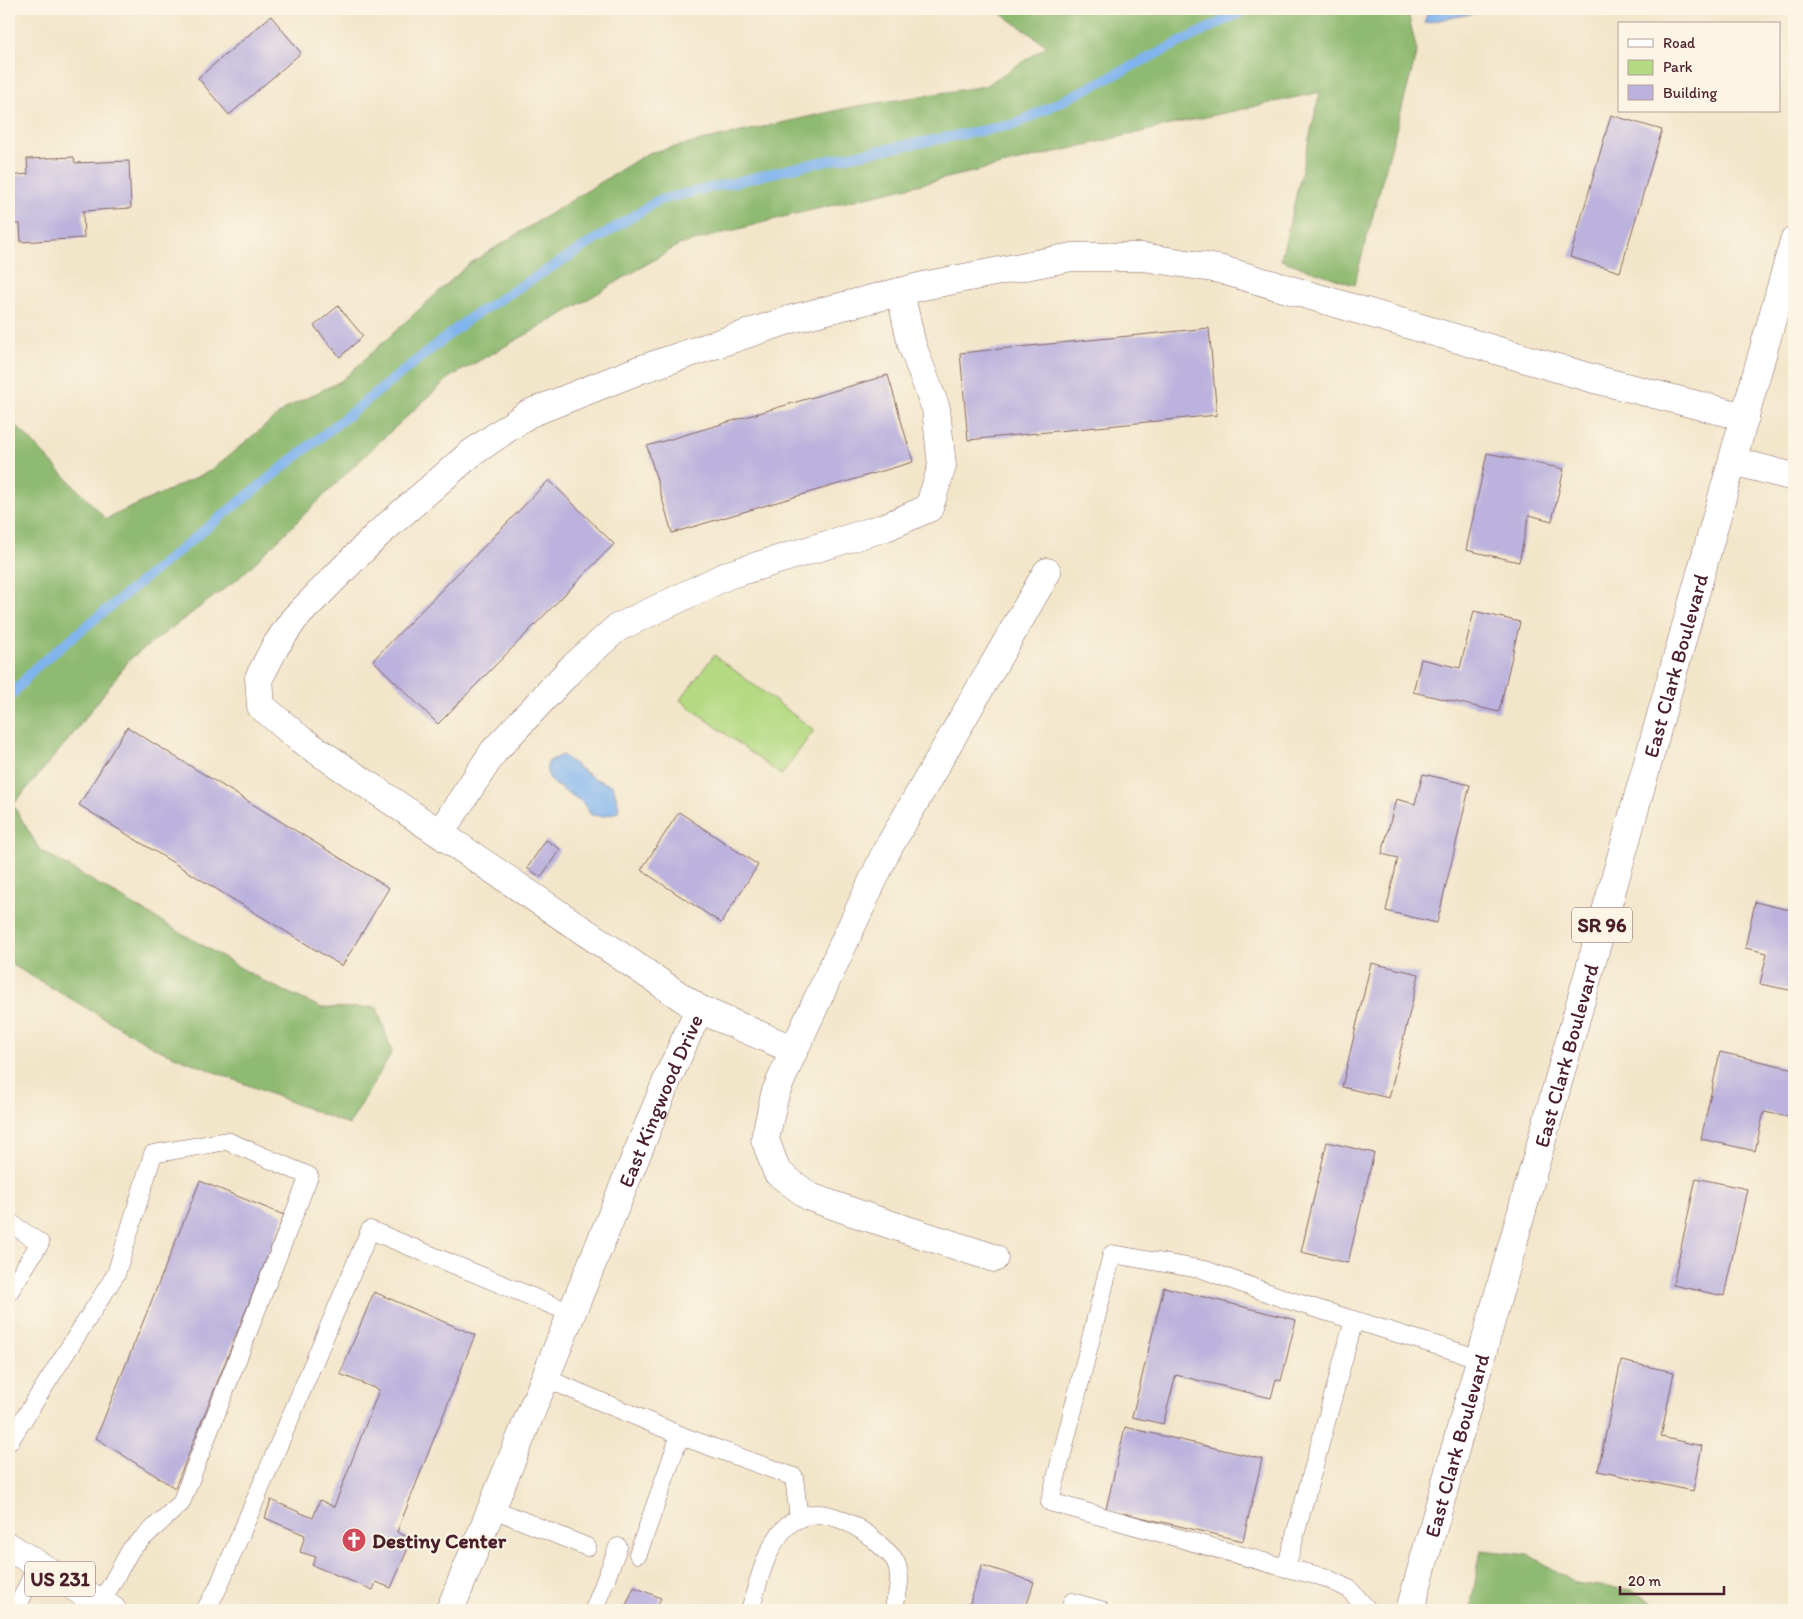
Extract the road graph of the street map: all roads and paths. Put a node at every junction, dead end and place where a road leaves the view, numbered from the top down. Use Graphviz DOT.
graph roads {
  1 [pos="1794,241"];
  2 [pos="900,292"];
  3 [pos="1745,417"];
  4 [pos="1733,461"];
  5 [pos="1794,477"];
  6 [pos="1047,572"];
  7 [pos="440,833"];
  8 [pos="699,1008"];
  9 [pos="794,1050"];
  10 [pos="9,1222"];
  11 [pos="994,1258"];
  12 [pos="9,1292"];
  13 [pos="571,1313"];
  14 [pos="1354,1320"];
  15 [pos="1481,1359"];
  16 [pos="545,1378"];
  17 [pos="680,1434"];
  18 [pos="9,1442"];
  19 [pos="491,1508"];
  20 [pos="799,1519"];
  21 [pos="9,1547"];
  22 [pos="618,1547"];
  23 [pos="587,1548"];
  24 [pos="638,1554"];
  25 [pos="37,1565"];
  26 [pos="1286,1568"];
  27 [pos="1072,1602"];
  28 [pos="106,1607"];
  29 [pos="16,1610"];
  30 [pos="205,1610"];
  31 [pos="450,1610"];
  32 [pos="594,1610"];
  33 [pos="750,1610"];
  34 [pos="893,1610"];
  35 [pos="1100,1610"];
  36 [pos="1368,1610"];
  37 [pos="1410,1610"];
  1 -- 3 [label="street, East Clark Boulevard / SR 96"];
  2 -- 3 [label="street, East Kingwood Drive"];
  2 -- 7 [label="street"];
  2 -- 7 [label="street, East Kingwood Drive"];
  3 -- 4 [label="street, East Clark Boulevard / SR 96"];
  4 -- 5 [label="street"];
  4 -- 15 [label="street, East Clark Boulevard / SR 96"];
  6 -- 9 [label="street"];
  7 -- 8 [label="street, East Kingwood Drive"];
  8 -- 9 [label="street"];
  8 -- 13 [label="street, East Kingwood Drive"];
  9 -- 11 [label="street"];
  10 -- 12 [label="lane"];
  13 -- 16 [label="street, East Kingwood Drive"];
  13 -- 30 [label="lane"];
  14 -- 15 [label="lane"];
  14 -- 26 [label="lane"];
  14 -- 26 [label="lane"];
  15 -- 37 [label="street, East Clark Boulevard / SR 96"];
  16 -- 17 [label="lane"];
  16 -- 19 [label="street, East Kingwood Drive"];
  17 -- 20 [label="lane"];
  17 -- 24 [label="lane"];
  18 -- 28 [label="lane"];
  19 -- 23 [label="lane"];
  19 -- 31 [label="street, East Kingwood Drive"];
  20 -- 33 [label="lane"];
  20 -- 34 [label="lane"];
  21 -- 25 [label="street, US 231"];
  22 -- 32 [label="lane"];
  25 -- 28 [label="street, US 231"];
  25 -- 29 [label="lane"];
  26 -- 36 [label="lane"];
  27 -- 35 [label="lane"];
}
